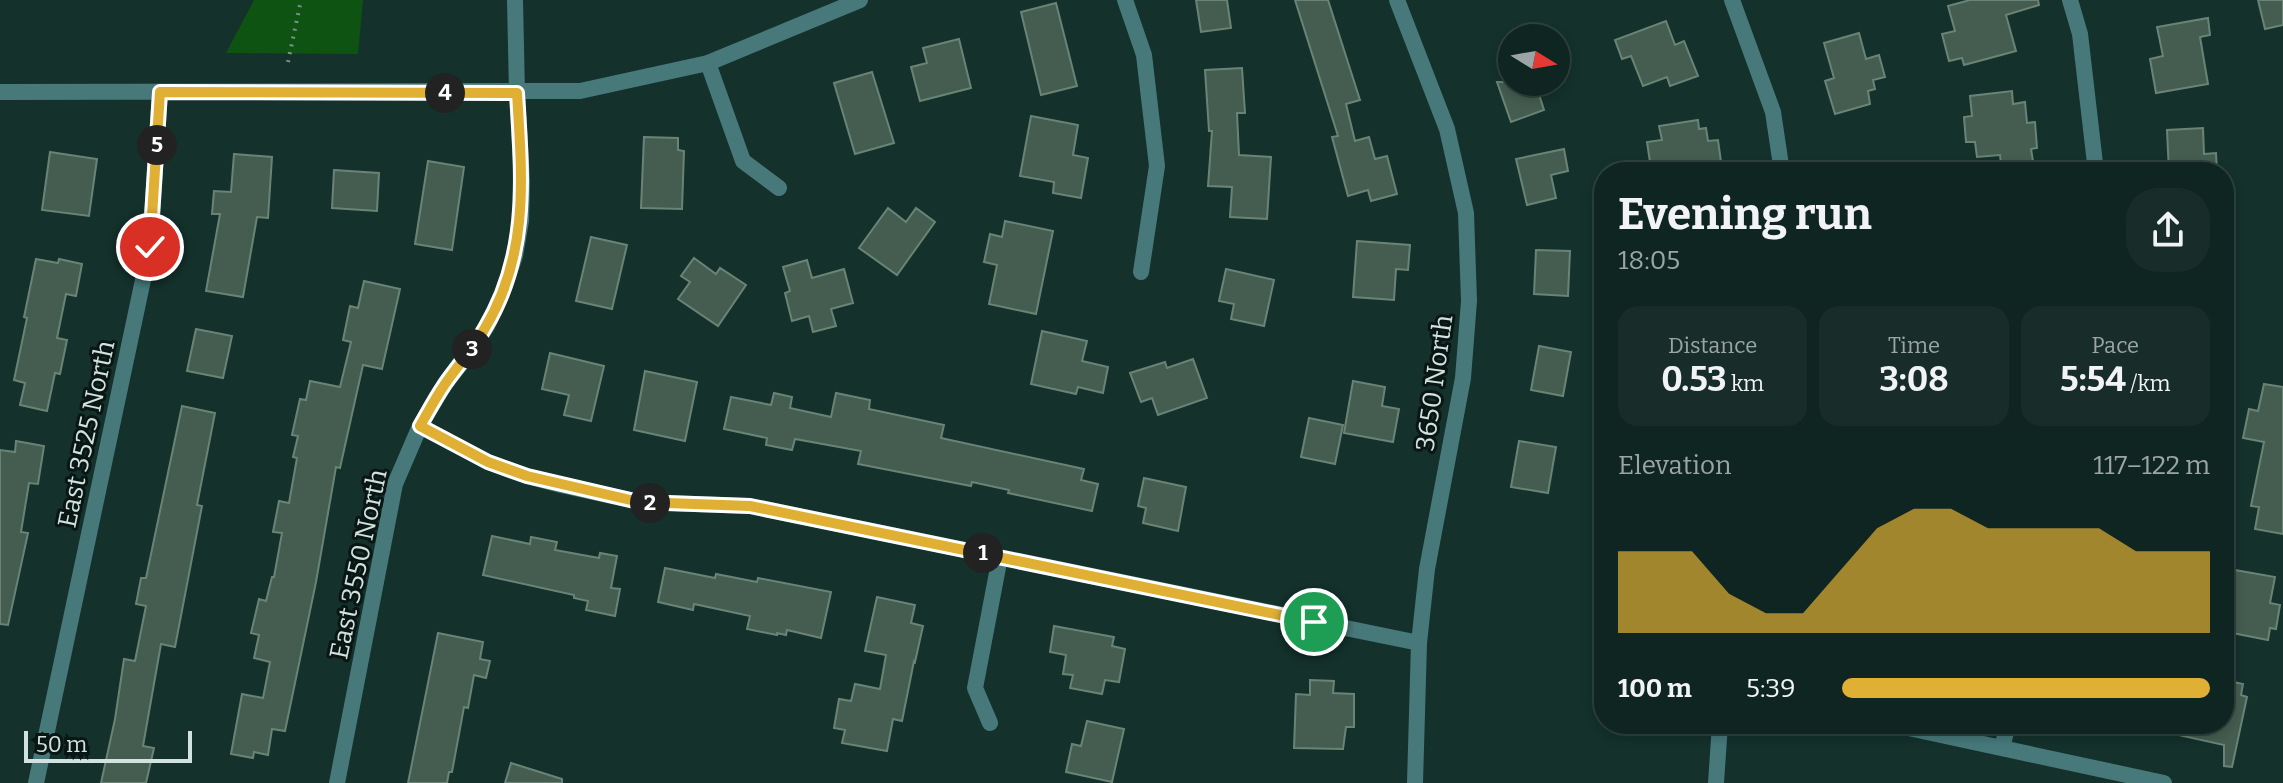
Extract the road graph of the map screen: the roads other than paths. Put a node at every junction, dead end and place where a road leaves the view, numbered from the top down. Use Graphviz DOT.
graph roads {
  1 [pos="515,0"];
  2 [pos="860,0"];
  3 [pos="1125,0"];
  4 [pos="1397,0"];
  5 [pos="1732,0"];
  6 [pos="2070,0"];
  7 [pos="708,63"];
  8 [pos="0,92"];
  9 [pos="160,92"];
  10 [pos="517,93"];
  11 [pos="1780,162"];
  12 [pos="2095,162"];
  13 [pos="779,188"];
  14 [pos="1141,272"];
  15 [pos="420,426"];
  16 [pos="1000,557"];
  17 [pos="1419,643"];
  18 [pos="990,723"];
  19 [pos="1719,734"];
  20 [pos="1937,734"];
  21 [pos="2006,734"];
  22 [pos="2002,748"];
  23 [pos="36,783"];
  24 [pos="337,783"];
  25 [pos="1415,783"];
  26 [pos="1716,783"];
  27 [pos="2164,783"];
  1 -- 10 [label="street, East 3550 North"];
  2 -- 7 [label="street"];
  3 -- 14 [label="street"];
  4 -- 17 [label="street, 3650 North"];
  5 -- 11 [label="street"];
  6 -- 12 [label="street"];
  7 -- 10 [label="street"];
  7 -- 13 [label="street"];
  8 -- 9 [label="street"];
  9 -- 10 [label="street"];
  9 -- 23 [label="street, East 3525 North"];
  10 -- 15 [label="street, East 3550 North"];
  15 -- 16 [label="street"];
  15 -- 24 [label="street, East 3550 North"];
  16 -- 17 [label="street"];
  16 -- 18 [label="street"];
  17 -- 25 [label="street, 3650 North"];
  19 -- 26 [label="street"];
  20 -- 22 [label="street"];
  21 -- 22 [label="street"];
  22 -- 27 [label="street"];
}
